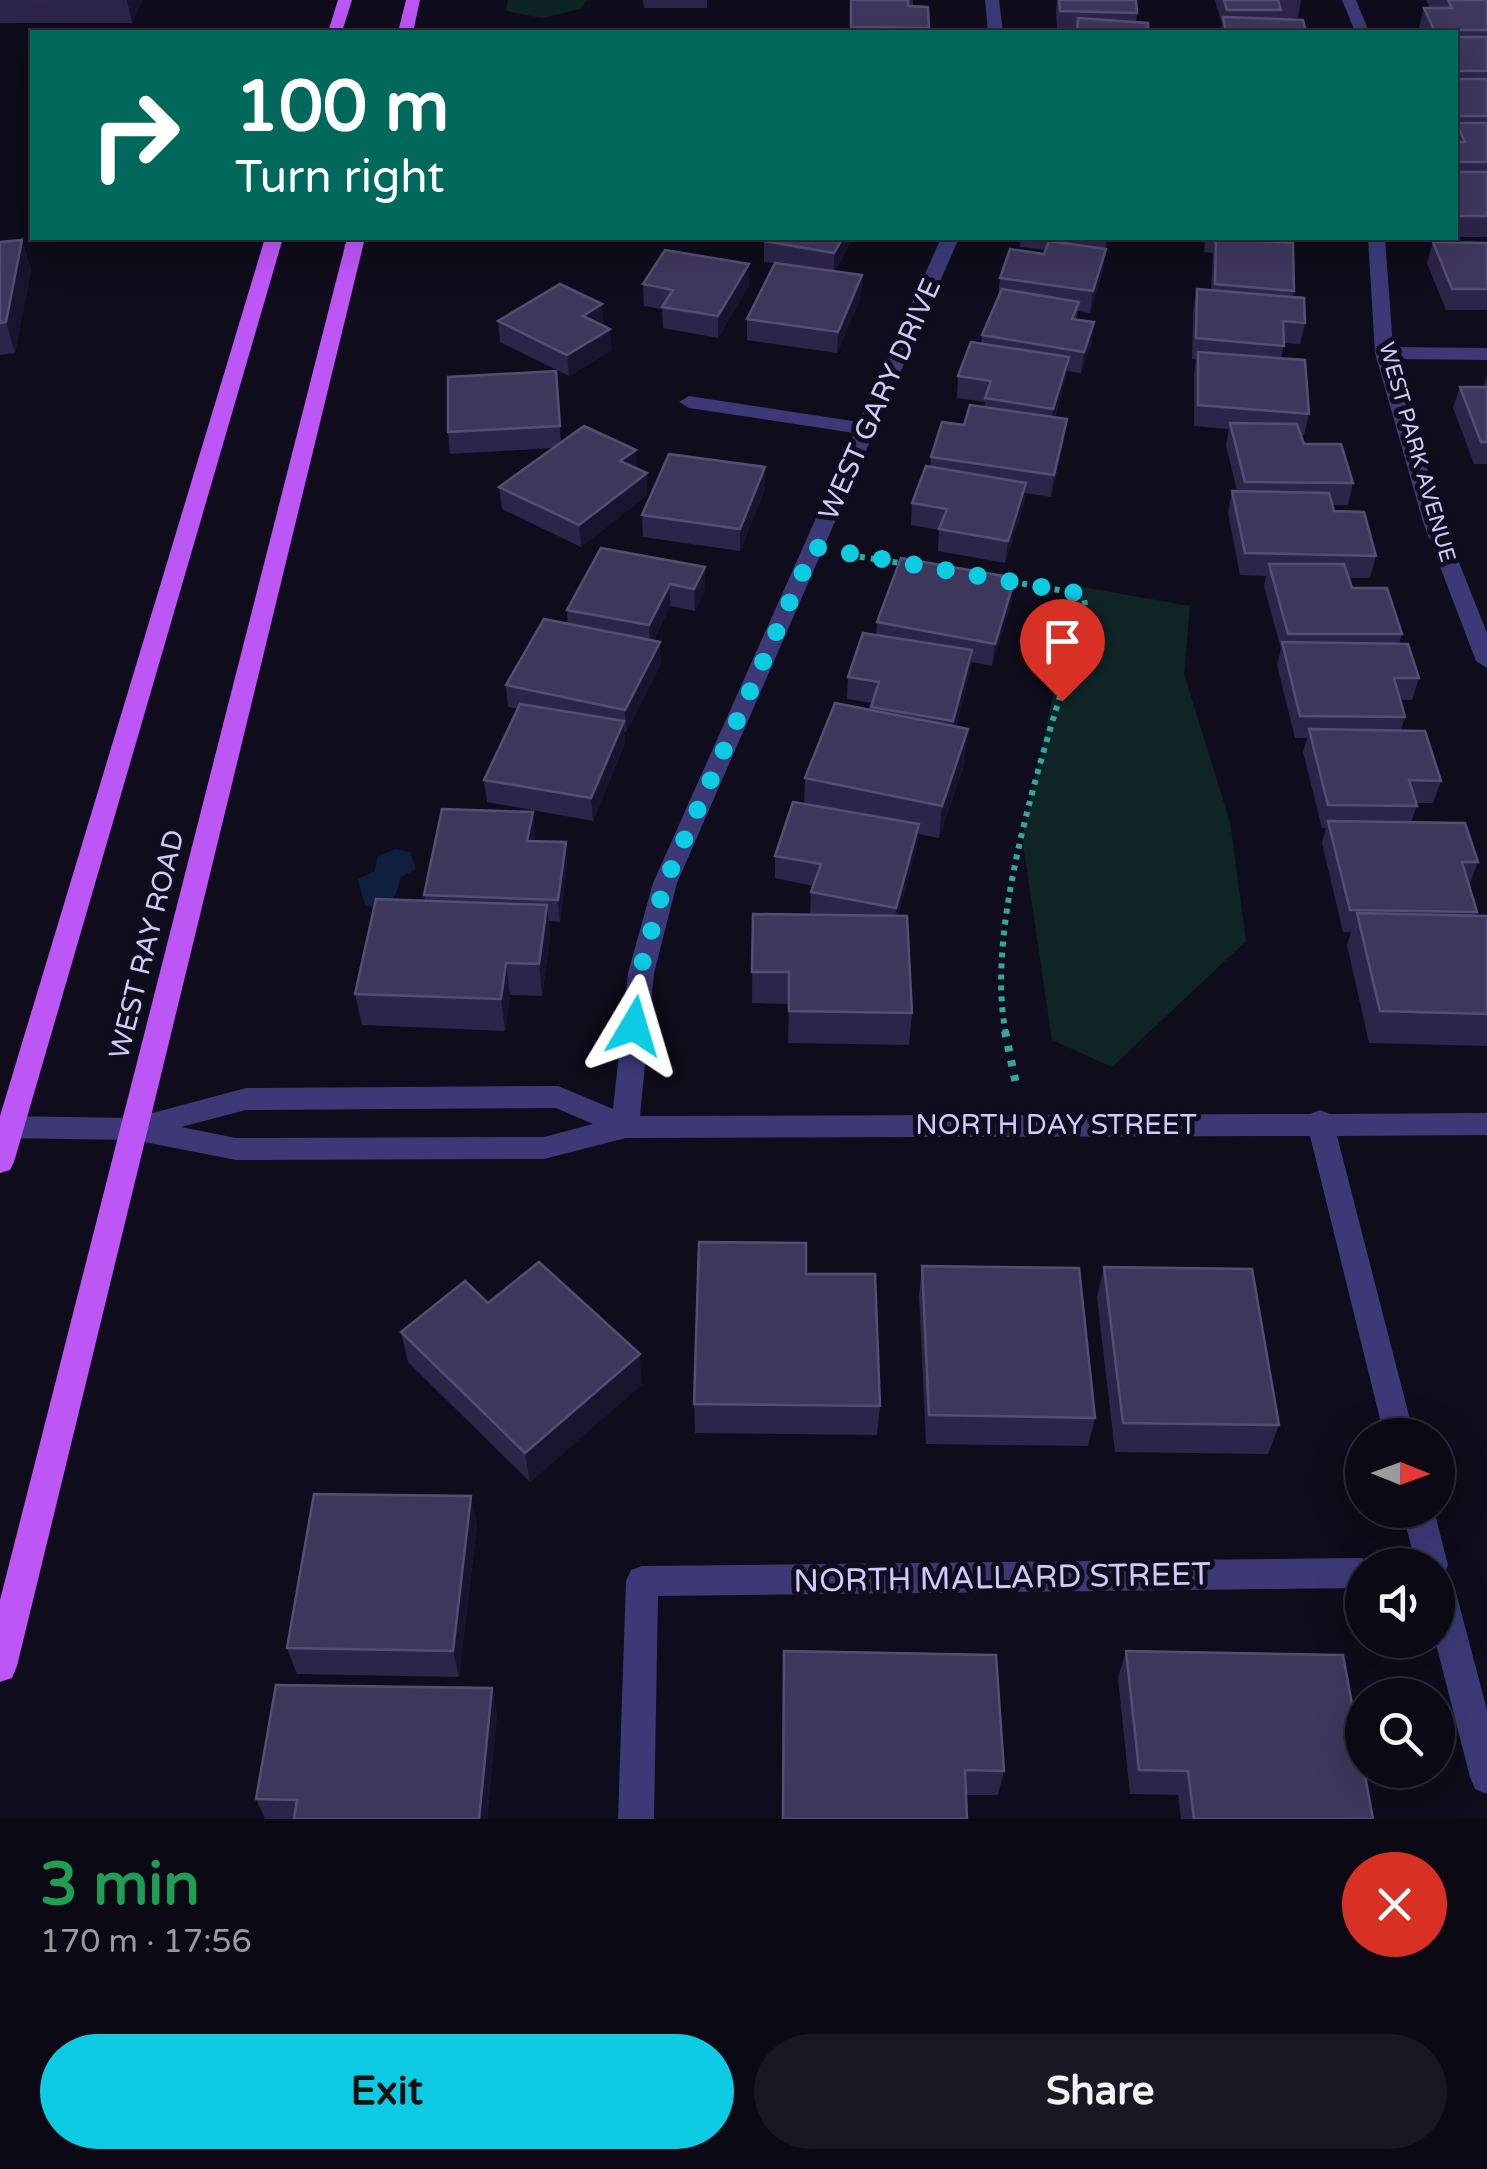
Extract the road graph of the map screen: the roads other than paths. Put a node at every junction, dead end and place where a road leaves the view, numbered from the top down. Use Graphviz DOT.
graph roads {
  1 [pos="346,0"];
  2 [pos="414,0"];
  3 [pos="992,0"];
  4 [pos="1349,0"];
  5 [pos="336,30"];
  6 [pos="406,30"];
  7 [pos="996,30"];
  8 [pos="1361,30"];
  9 [pos="273,240"];
  10 [pos="356,240"];
  11 [pos="949,240"];
  12 [pos="1376,240"];
  13 [pos="1384,353"];
  14 [pos="1487,354"];
  15 [pos="689,402"];
  16 [pos="866,429"];
  17 [pos="1487,661"];
  18 [pos="1320,1121"];
  19 [pos="1487,1124"];
  20 [pos="626,1127"];
  21 [pos="5,1128"];
  22 [pos="134,1129"];
  23 [pos="0,1162"];
  24 [pos="1396,1418"];
  25 [pos="1345,1572"];
  26 [pos="1455,1652"];
  27 [pos="0,1666"];
  28 [pos="1487,1777"];
  29 [pos="636,1819"];
  1 -- 5 [label="main road"];
  2 -- 6 [label="main road"];
  3 -- 7 [label="street"];
  4 -- 8 [label="street"];
  9 -- 21 [label="main road"];
  10 -- 22 [label="main road, WEST RAY ROAD"];
  11 -- 16 [label="street, WEST GARY DRIVE"];
  12 -- 13 [label="street, WEST PARK AVENUE"];
  13 -- 14 [label="street"];
  13 -- 17 [label="street, WEST PARK AVENUE"];
  15 -- 16 [label="street"];
  16 -- 20 [label="street, WEST GARY DRIVE"];
  18 -- 19 [label="street, NORTH DAY STREET"];
  18 -- 20 [label="street, NORTH DAY STREET"];
  18 -- 24 [label="street"];
  20 -- 22 [label="street, NORTH DAY STREET"];
  20 -- 22 [label="street, NORTH DAY STREET"];
  21 -- 22 [label="street, NORTH DAY STREET"];
  21 -- 23 [label="main road"];
  22 -- 27 [label="main road, WEST RAY ROAD"];
  25 -- 29 [label="street, NORTH MALLARD STREET"];
  26 -- 28 [label="street"];
}
